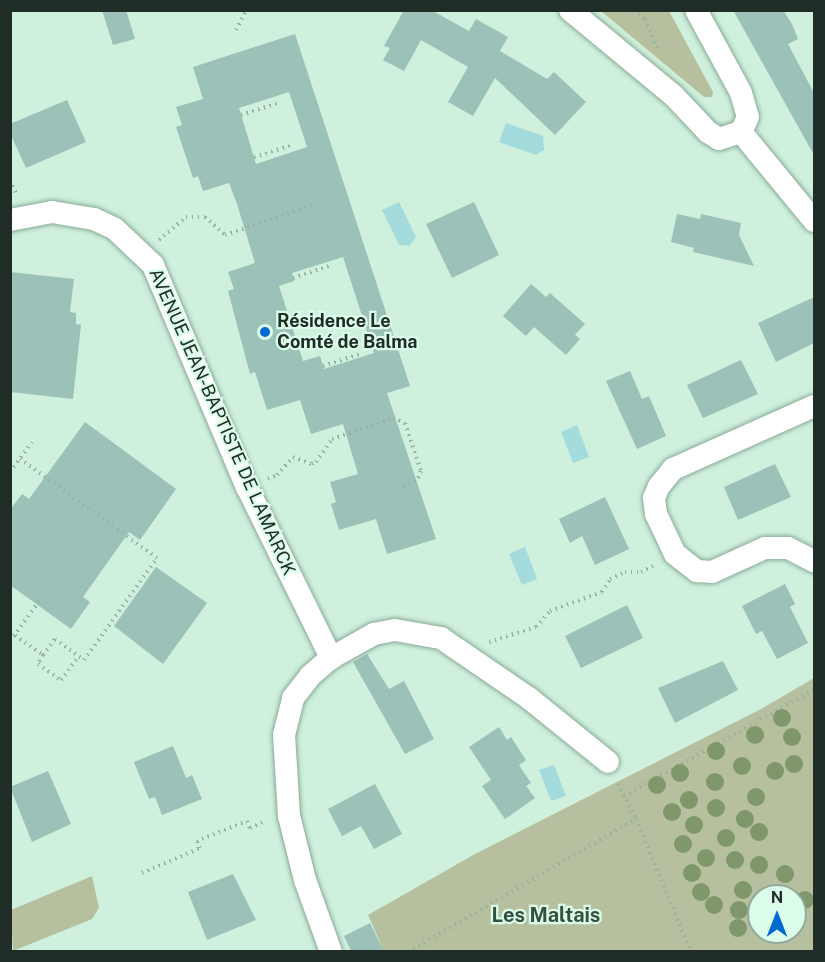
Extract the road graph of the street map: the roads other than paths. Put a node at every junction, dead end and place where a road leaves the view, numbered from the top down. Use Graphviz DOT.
graph roads {
  1 [pos="570,10"];
  2 [pos="696,10"];
  3 [pos="741,132"];
  4 [pos="10,220"];
  5 [pos="814,221"];
  6 [pos="814,406"];
  7 [pos="814,561"];
  8 [pos="331,658"];
  9 [pos="608,762"];
  10 [pos="331,951"];
  1 -- 3 [label="street"];
  2 -- 3 [label="street"];
  3 -- 5 [label="street"];
  4 -- 8 [label="street, AVENUE JEAN-BAPTISTE DE LAMARCK"];
  6 -- 7 [label="street"];
  8 -- 9 [label="street"];
  8 -- 10 [label="street"];
}
